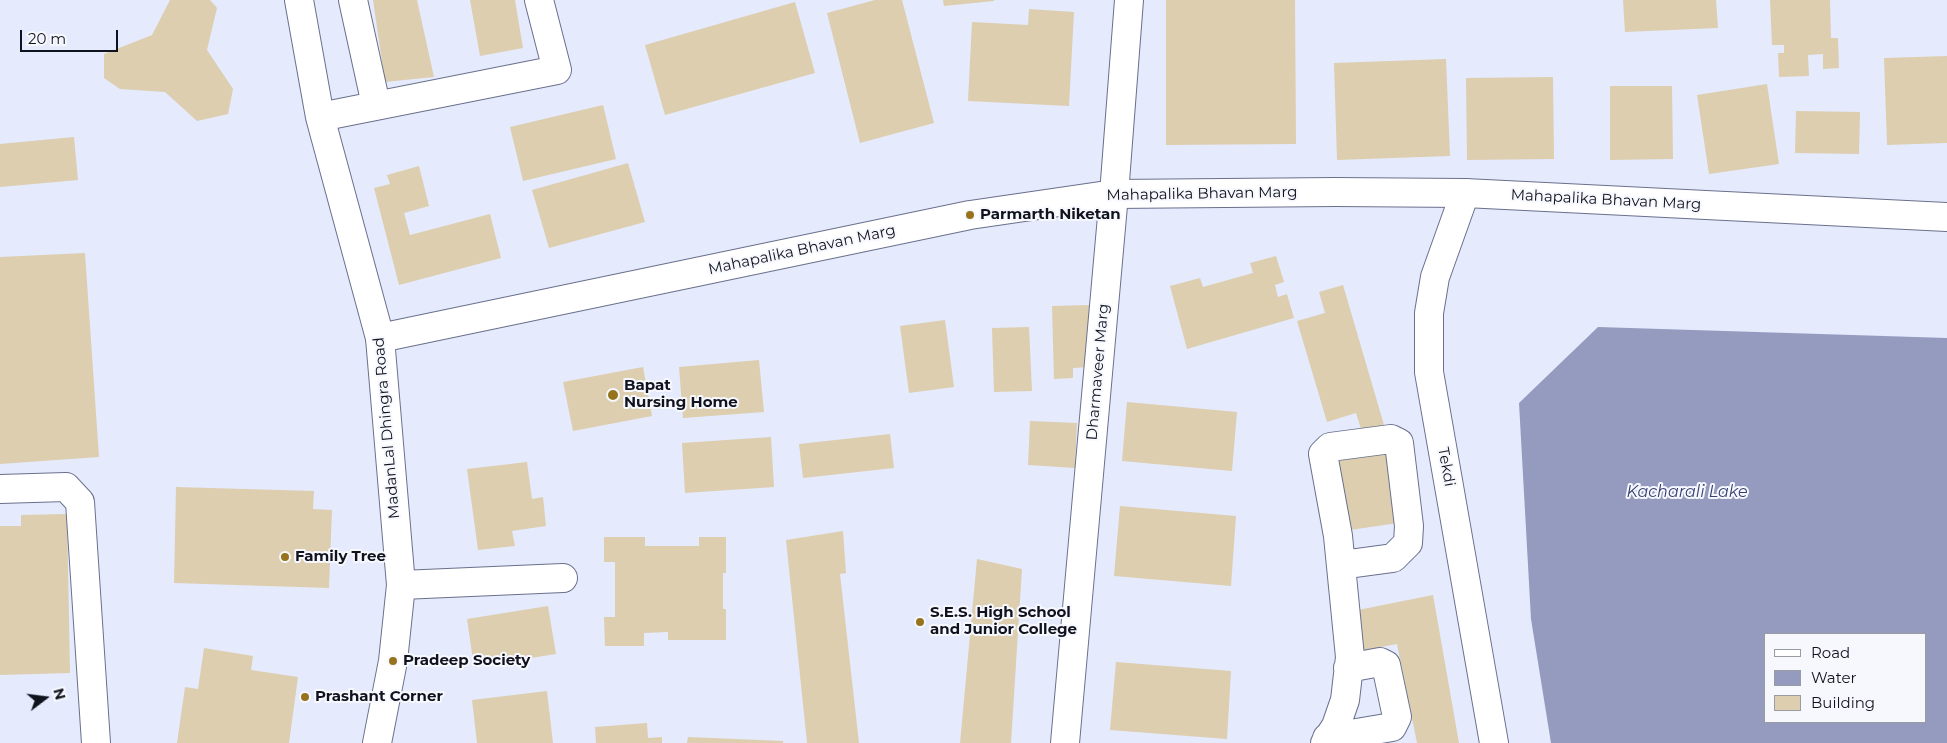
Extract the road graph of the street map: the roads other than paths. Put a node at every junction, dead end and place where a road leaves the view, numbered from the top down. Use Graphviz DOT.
graph roads {
  1 [pos="299,0"];
  2 [pos="353,0"];
  3 [pos="540,0"];
  4 [pos="1129,0"];
  5 [pos="376,105"];
  6 [pos="320,117"];
  7 [pos="1465,193"];
  8 [pos="1114,194"];
  9 [pos="1947,217"];
  10 [pos="380,338"];
  11 [pos="0,489"];
  12 [pos="1341,565"];
  13 [pos="563,578"];
  14 [pos="401,585"];
  15 [pos="1348,668"];
  16 [pos="1326,741"];
  17 [pos="96,743"];
  18 [pos="377,743"];
  19 [pos="1065,743"];
  20 [pos="1494,743"];
  1 -- 6 [label="street, MadanLal Dhingra Road"];
  2 -- 5 [label="street"];
  3 -- 5 [label="street"];
  4 -- 8 [label="street, Dharmaveer Marg"];
  5 -- 6 [label="street"];
  6 -- 10 [label="street, MadanLal Dhingra Road"];
  7 -- 8 [label="street, Mahapalika Bhavan Marg"];
  7 -- 9 [label="street, Mahapalika Bhavan Marg"];
  7 -- 20 [label="street, Tekdi"];
  8 -- 10 [label="street, Mahapalika Bhavan Marg"];
  8 -- 19 [label="street, Dharmaveer Marg"];
  10 -- 14 [label="street, MadanLal Dhingra Road"];
  11 -- 17 [label="street"];
  12 -- 12 [label="street"];
  12 -- 15 [label="street"];
  13 -- 14 [label="street"];
  14 -- 18 [label="street, MadanLal Dhingra Road"];
  15 -- 16 [label="street"];
  15 -- 16 [label="street"];
}
